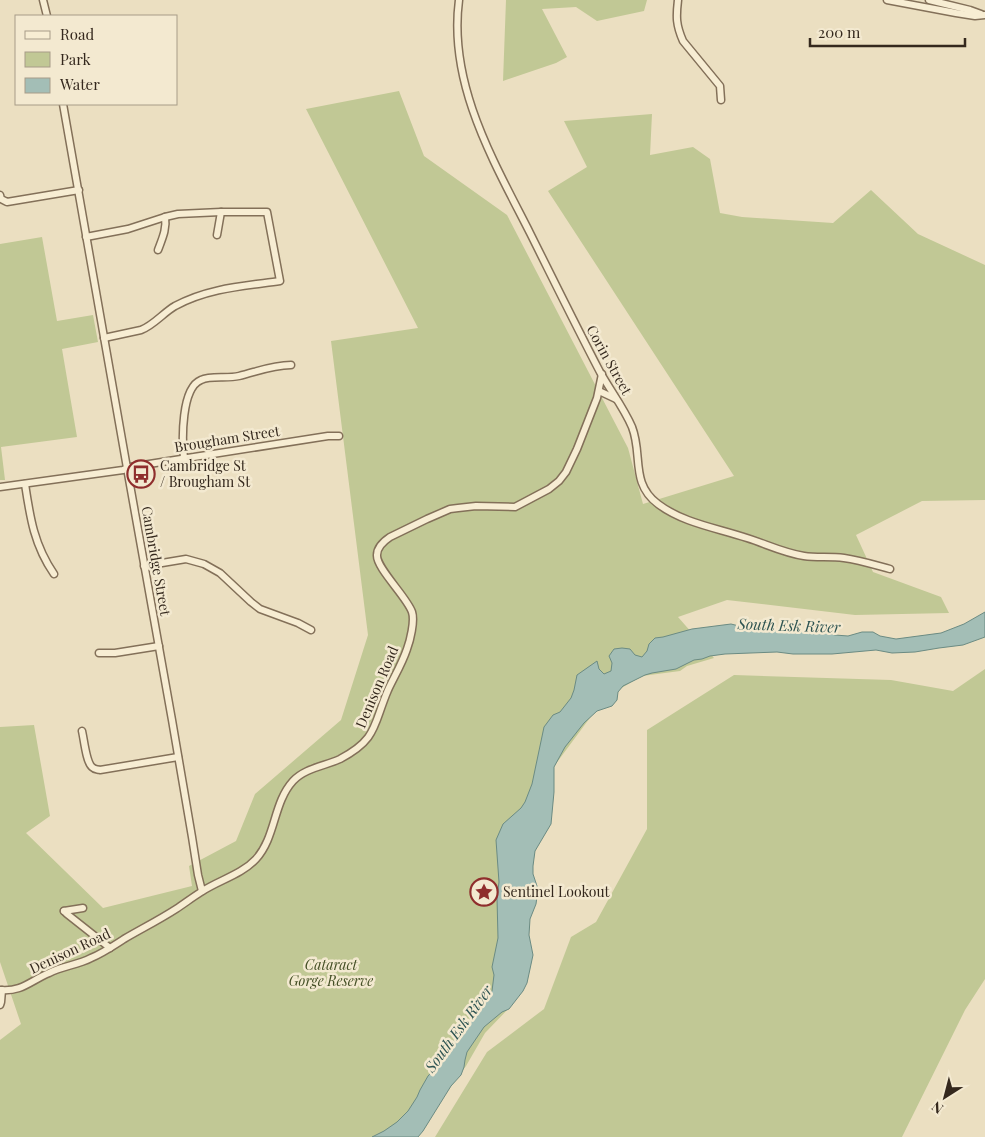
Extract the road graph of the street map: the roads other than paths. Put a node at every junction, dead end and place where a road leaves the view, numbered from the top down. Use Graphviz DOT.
graph roads {
  1 [pos="44,0"];
  2 [pos="459,0"];
  3 [pos="678,0"];
  4 [pos="887,0"];
  5 [pos="929,0"];
  6 [pos="47,15"];
  7 [pos="984,15"];
  8 [pos="721,100"];
  9 [pos="63,105"];
  10 [pos="79,190"];
  11 [pos="1,199"];
  12 [pos="221,212"];
  13 [pos="165,217"];
  14 [pos="217,235"];
  15 [pos="86,237"];
  16 [pos="158,250"];
  17 [pos="104,338"];
  18 [pos="291,365"];
  19 [pos="602,374"];
  20 [pos="599,391"];
  21 [pos="616,399"];
  22 [pos="339,436"];
  23 [pos="184,458"];
  24 [pos="127,468"];
  25 [pos="24,484"];
  26 [pos="0,488"];
  27 [pos="144,566"];
  28 [pos="890,569"];
  29 [pos="54,574"];
  30 [pos="311,630"];
  31 [pos="159,646"];
  32 [pos="99,652"];
  33 [pos="82,731"];
  34 [pos="178,757"];
  35 [pos="198,875"];
  36 [pos="202,891"];
  37 [pos="188,900"];
  38 [pos="83,908"];
  39 [pos="110,948"];
  40 [pos="1,990"];
  41 [pos="0,1005"];
  1 -- 6 [label="street"];
  2 -- 19 [label="street, Corin Street"];
  3 -- 8 [label="street"];
  4 -- 7 [label="street"];
  5 -- 7 [label="street"];
  9 -- 10 [label="street, Cambridge Street"];
  10 -- 11 [label="street"];
  10 -- 15 [label="street, Cambridge Street"];
  12 -- 13 [label="street"];
  12 -- 14 [label="street"];
  12 -- 17 [label="street"];
  13 -- 15 [label="street"];
  13 -- 16 [label="street"];
  15 -- 17 [label="street, Cambridge Street"];
  17 -- 24 [label="street, Cambridge Street"];
  18 -- 23 [label="street"];
  19 -- 20 [label="street, Denison Road"];
  19 -- 21 [label="street, Corin Street"];
  20 -- 21 [label="street"];
  20 -- 36 [label="street, Denison Road"];
  21 -- 28 [label="street, Corin Street"];
  22 -- 23 [label="street, Brougham Street"];
  23 -- 24 [label="street, Brougham Street"];
  24 -- 25 [label="street, Brougham Street"];
  24 -- 27 [label="street, Cambridge Street"];
  25 -- 26 [label="street, Brougham Street"];
  25 -- 29 [label="street"];
  27 -- 30 [label="street"];
  27 -- 31 [label="street, Cambridge Street"];
  31 -- 32 [label="street"];
  31 -- 34 [label="street, Cambridge Street"];
  33 -- 34 [label="street"];
  34 -- 35 [label="street, Cambridge Street"];
  35 -- 36 [label="street, Cambridge Street"];
  35 -- 37 [label="street, Cambridge Street"];
  36 -- 37 [label="street, Denison Road"];
  37 -- 39 [label="street, Denison Road"];
  38 -- 39 [label="street"];
  39 -- 40 [label="street, Denison Road"];
  40 -- 41 [label="street"];
}
